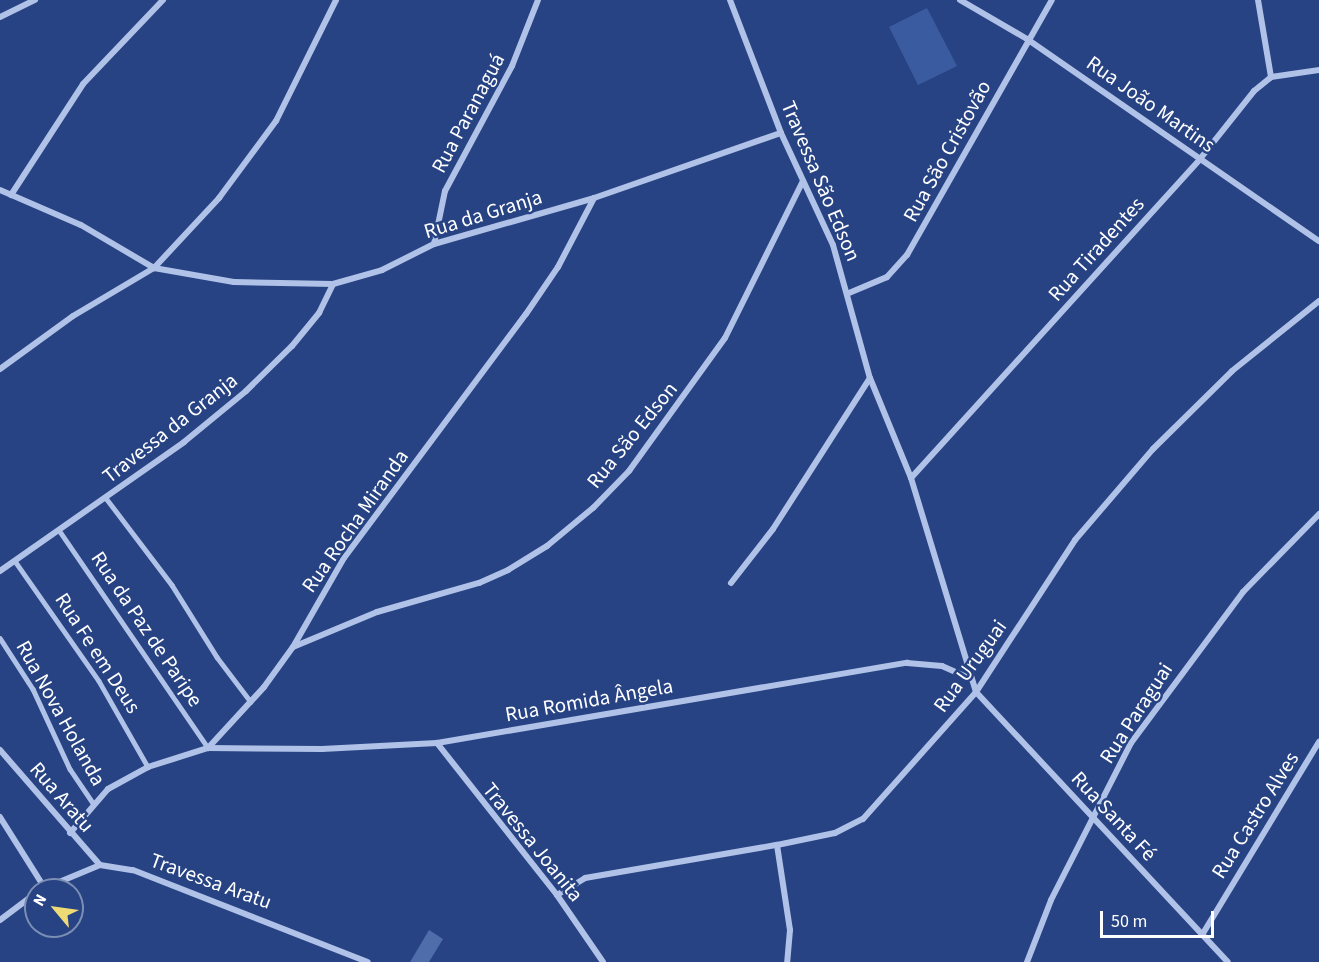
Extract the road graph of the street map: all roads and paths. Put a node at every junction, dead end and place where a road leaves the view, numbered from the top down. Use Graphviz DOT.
graph roads {
  1 [pos="35,0"];
  2 [pos="164,0"];
  3 [pos="336,0"];
  4 [pos="538,0"];
  5 [pos="730,0"];
  6 [pos="960,0"];
  7 [pos="1052,0"];
  8 [pos="1258,0"];
  9 [pos="0,17"];
  10 [pos="1027,39"];
  11 [pos="1319,70"];
  12 [pos="1271,77"];
  13 [pos="781,134"];
  14 [pos="1200,159"];
  15 [pos="803,181"];
  16 [pos="0,190"];
  17 [pos="11,195"];
  18 [pos="594,198"];
  19 [pos="1319,241"];
  20 [pos="434,244"];
  21 [pos="154,268"];
  22 [pos="333,284"];
  23 [pos="849,293"];
  24 [pos="1319,301"];
  25 [pos="0,369"];
  26 [pos="870,378"];
  27 [pos="911,478"];
  28 [pos="106,498"];
  29 [pos="1319,514"];
  30 [pos="59,530"];
  31 [pos="15,561"];
  32 [pos="0,571"];
  33 [pos="731,583"];
  34 [pos="0,638"];
  35 [pos="293,647"];
  36 [pos="971,679"];
  37 [pos="976,692"];
  38 [pos="251,702"];
  39 [pos="1319,742"];
  40 [pos="437,743"];
  41 [pos="208,747"];
  42 [pos="0,750"];
  43 [pos="148,767"];
  44 [pos="93,803"];
  45 [pos="0,817"];
  46 [pos="1093,817"];
  47 [pos="70,832"];
  48 [pos="777,845"];
  49 [pos="100,865"];
  50 [pos="36,878"];
  51 [pos="67,878"];
  52 [pos="557,895"];
  53 [pos="24,902"];
  54 [pos="0,920"];
  55 [pos="1202,935"];
  56 [pos="369,962"];
  57 [pos="603,962"];
  58 [pos="787,962"];
  59 [pos="1027,962"];
  60 [pos="1228,962"];
  1 -- 9 [label="street"];
  2 -- 17 [label="street"];
  3 -- 21 [label="street"];
  4 -- 20 [label="street, Rua Paranaguá"];
  5 -- 13 [label="street, Travessa São Edson"];
  6 -- 10 [label="street, Rua João Martins"];
  7 -- 10 [label="street, Rua São Cristovão"];
  8 -- 12 [label="street"];
  10 -- 14 [label="street, Rua João Martins"];
  10 -- 23 [label="street, Rua São Cristovão"];
  11 -- 12 [label="street"];
  12 -- 14 [label="street, Rua Tiradentes"];
  13 -- 15 [label="street, Travessa São Edson"];
  13 -- 18 [label="street, Rua da Granja"];
  14 -- 19 [label="street, Rua João Martins"];
  14 -- 27 [label="street, Rua Tiradentes"];
  15 -- 23 [label="street, Travessa São Edson"];
  15 -- 35 [label="street, Rua São Edson"];
  16 -- 17 [label="street"];
  17 -- 21 [label="street"];
  18 -- 20 [label="street, Rua da Granja"];
  18 -- 35 [label="street, Rua Rocha Miranda"];
  20 -- 22 [label="street, Rua da Granja"];
  21 -- 22 [label="street, Rua da Granja"];
  21 -- 25 [label="street"];
  22 -- 28 [label="street, Travessa da Granja"];
  23 -- 26 [label="street, Travessa São Edson"];
  24 -- 37 [label="street, Rua Uruguai"];
  26 -- 27 [label="street, Travessa São Edson"];
  26 -- 33 [label="street"];
  27 -- 36 [label="street, Travessa São Edson"];
  28 -- 30 [label="street, Travessa da Granja"];
  28 -- 38 [label="lane"];
  29 -- 46 [label="street, Rua Paraguai"];
  30 -- 31 [label="street, Travessa da Granja"];
  30 -- 41 [label="lane, Rua da Paz de Paripe"];
  31 -- 32 [label="street, Travessa da Granja"];
  31 -- 43 [label="lane, Rua Fe em Deus"];
  34 -- 44 [label="lane, Rua Nova Holanda"];
  35 -- 38 [label="street, Rua Rocha Miranda"];
  36 -- 37 [label="street, Travessa São Edson"];
  36 -- 40 [label="street, Rua Romida Ângela"];
  37 -- 46 [label="street, Rua Santa Fé"];
  37 -- 48 [label="street, Rua Uruguai"];
  38 -- 41 [label="street, Rua Rocha Miranda"];
  39 -- 55 [label="street, Rua Castro Alves"];
  40 -- 41 [label="street, Rua Romida Ângela"];
  40 -- 52 [label="street, Travessa Joanita"];
  41 -- 43 [label="street, Rua Rocha Miranda"];
  42 -- 47 [label="street, Rua Aratu"];
  43 -- 44 [label="street, Rua Rocha Miranda"];
  44 -- 47 [label="street, Rua Rocha Miranda"];
  45 -- 50 [label="street"];
  46 -- 55 [label="street, Rua Santa Fé"];
  46 -- 59 [label="street, Rua Paraguai"];
  47 -- 49 [label="street, Rua Aratu"];
  48 -- 52 [label="street, Rua Uruguai"];
  48 -- 58 [label="street"];
  49 -- 51 [label="street"];
  49 -- 56 [label="street, Travessa Aratu"];
  52 -- 57 [label="street, Travessa Joanita"];
  53 -- 54 [label="street"];
  55 -- 60 [label="street, Rua Santa Fé"];
}
